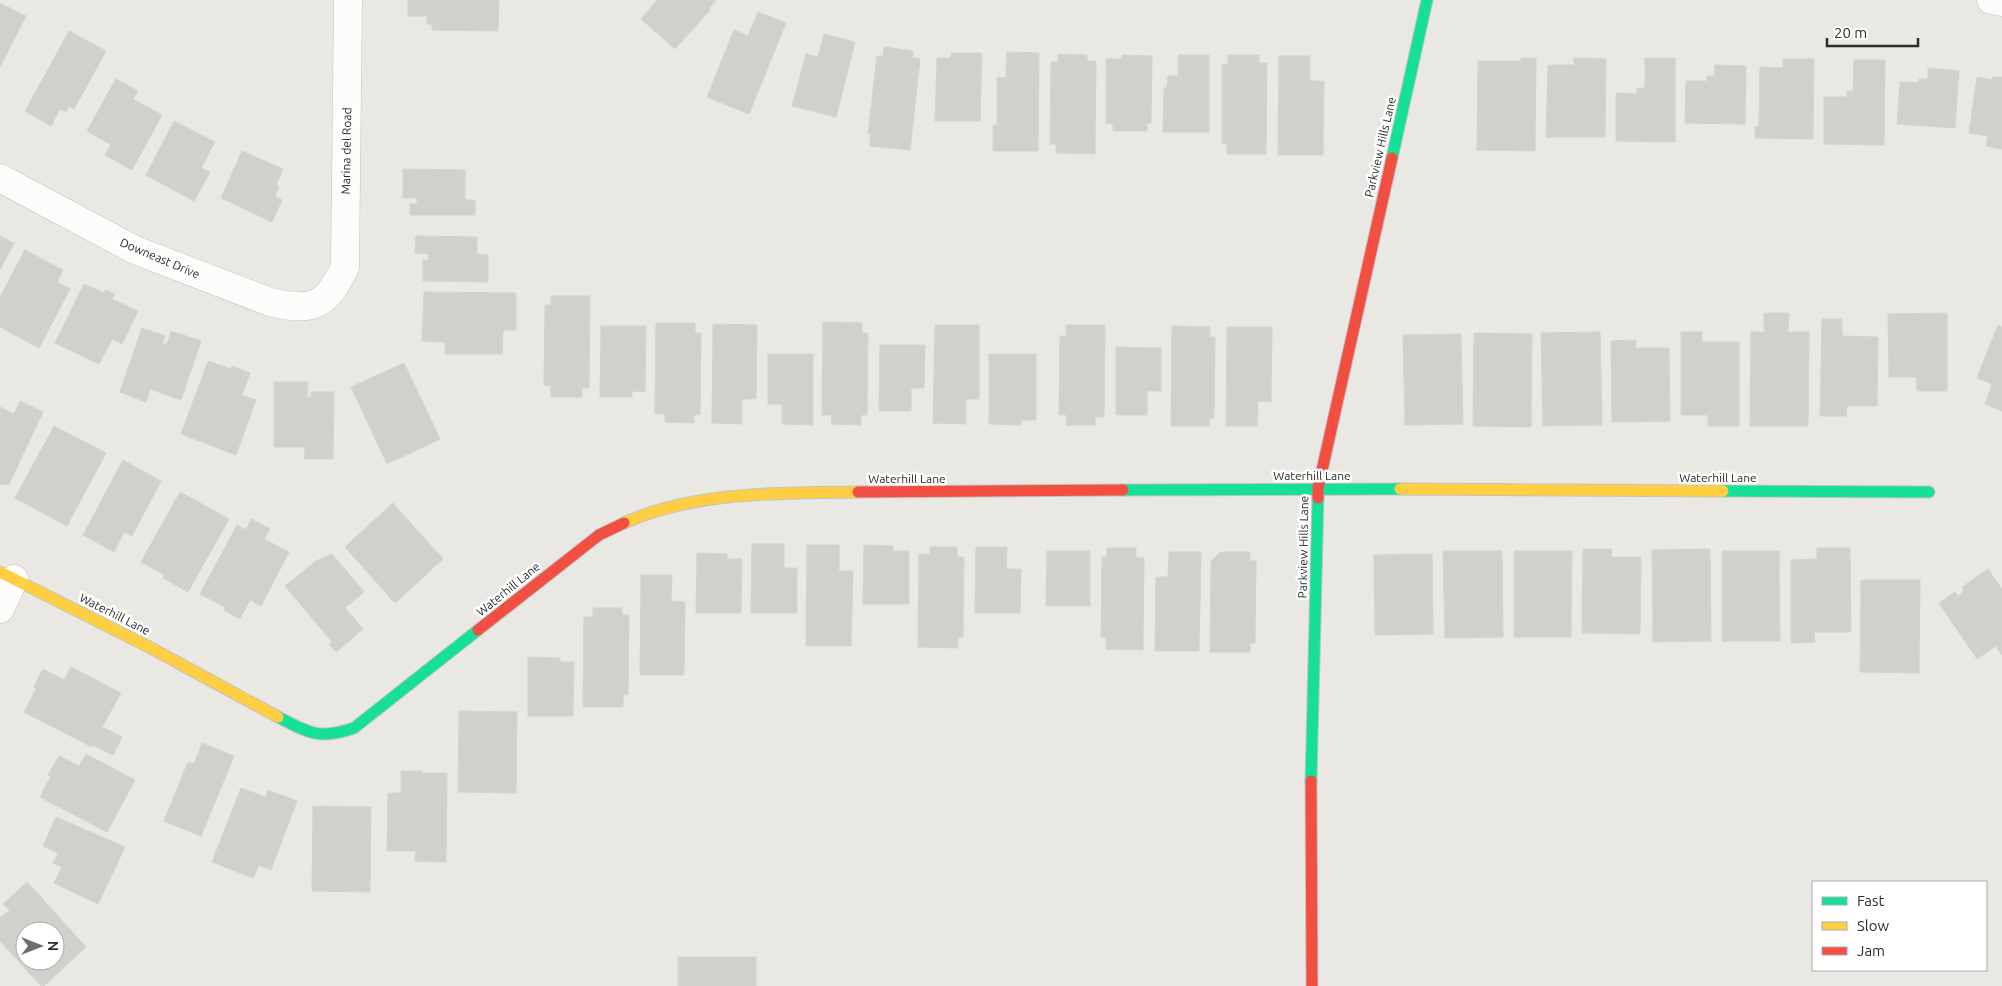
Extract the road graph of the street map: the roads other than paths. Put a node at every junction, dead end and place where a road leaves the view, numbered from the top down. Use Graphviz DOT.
graph roads {
  1 [pos="348,0"];
  2 [pos="1427,0"];
  3 [pos="1991,0"];
  4 [pos="2002,2"];
  5 [pos="0,178"];
  6 [pos="328,297"];
  7 [pos="1318,488"];
  8 [pos="1929,492"];
  9 [pos="7,576"];
  10 [pos="0,609"];
  11 [pos="1312,986"];
  1 -- 6 [label="street, Marina del Road"];
  2 -- 7 [label="street, Parkview Hills Lane"];
  3 -- 4 [label="street"];
  5 -- 6 [label="street, Downeast Drive"];
  7 -- 8 [label="street, Waterhill Lane"];
  7 -- 9 [label="street, Waterhill Lane"];
  7 -- 11 [label="street, Parkview Hills Lane"];
  9 -- 10 [label="street"];
}
